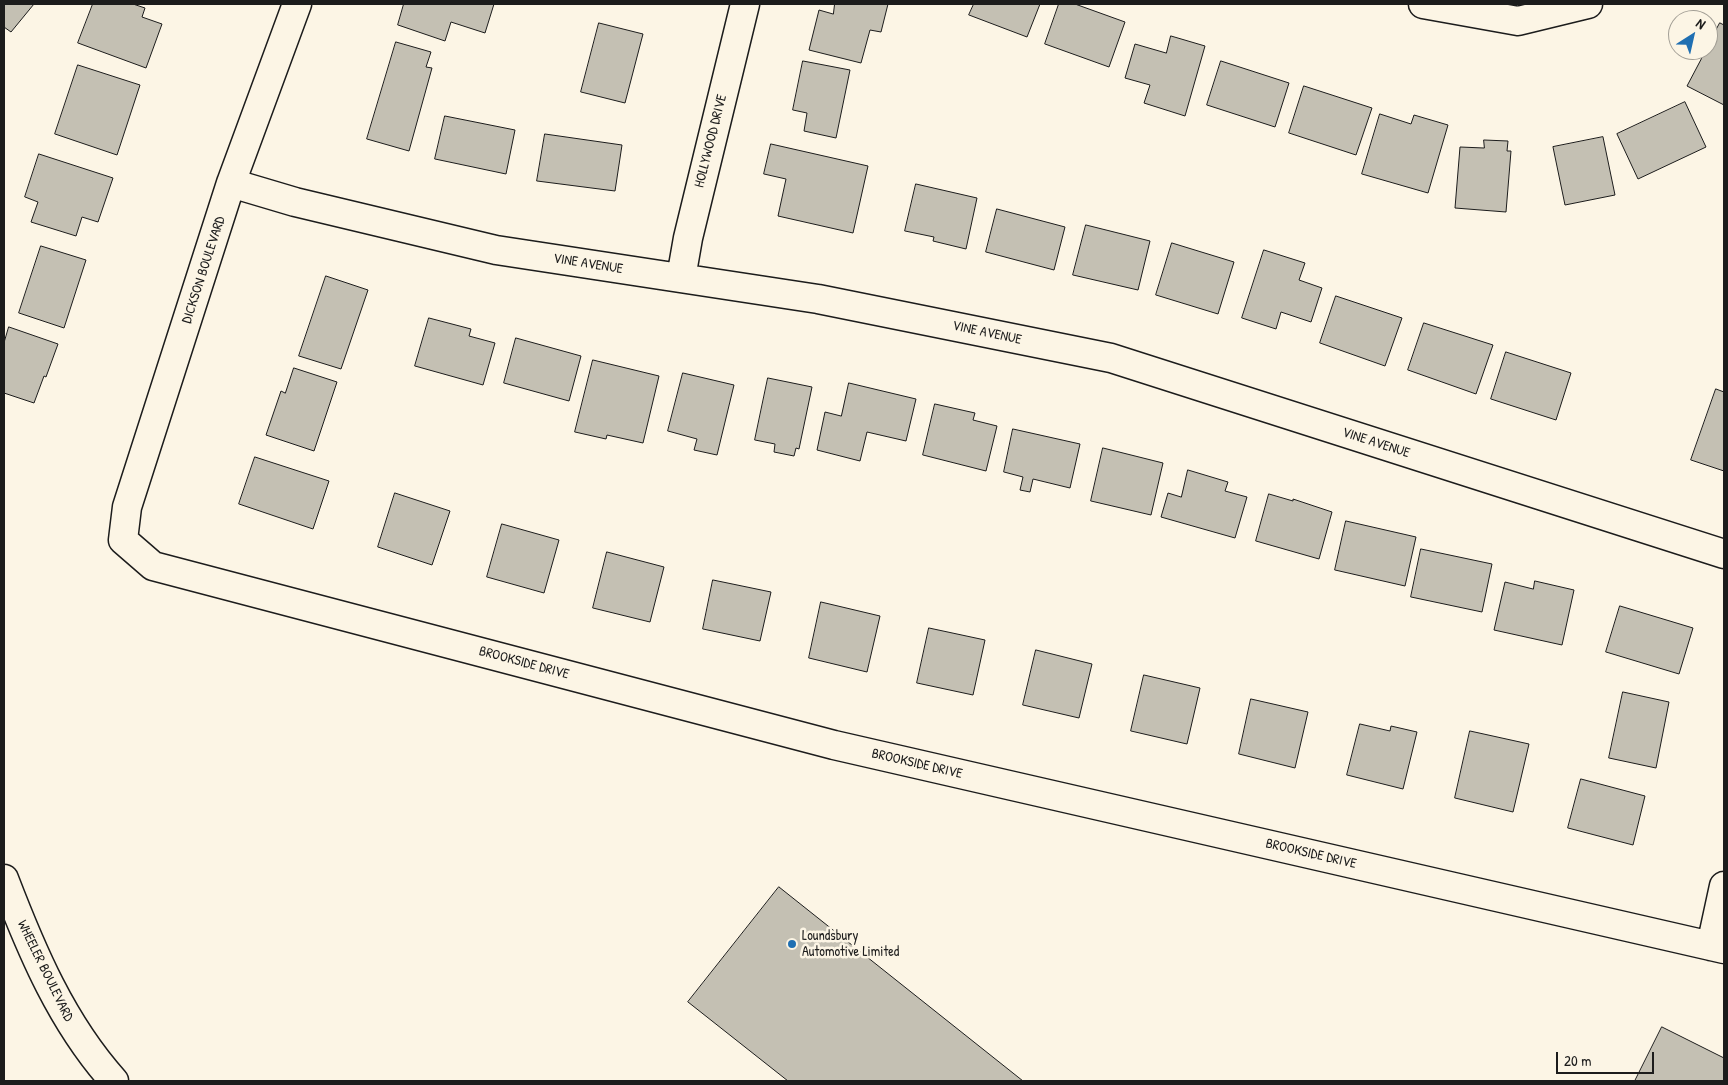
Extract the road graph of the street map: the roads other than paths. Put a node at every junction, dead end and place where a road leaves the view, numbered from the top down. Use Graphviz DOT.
graph roads {
  1 [pos="296,4"];
  2 [pos="744,4"];
  3 [pos="1423,4"];
  4 [pos="1588,4"];
  5 [pos="232,183"];
  6 [pos="681,278"];
  7 [pos="123,540"];
  8 [pos="1724,554"];
  9 [pos="4,880"];
  10 [pos="1724,886"];
  11 [pos="1717,947"];
  12 [pos="114,1081"];
  1 -- 5 [label="main road, DICKSON BOULEVARD"];
  2 -- 6 [label="main road, HOLLYWOOD DRIVE"];
  3 -- 4 [label="main road"];
  5 -- 6 [label="main road, VINE AVENUE"];
  5 -- 7 [label="main road, DICKSON BOULEVARD"];
  6 -- 8 [label="main road, VINE AVENUE"];
  7 -- 11 [label="main road, BROOKSIDE DRIVE"];
  9 -- 12 [label="main road, WHEELER BOULEVARD"];
  10 -- 11 [label="main road"];
}
